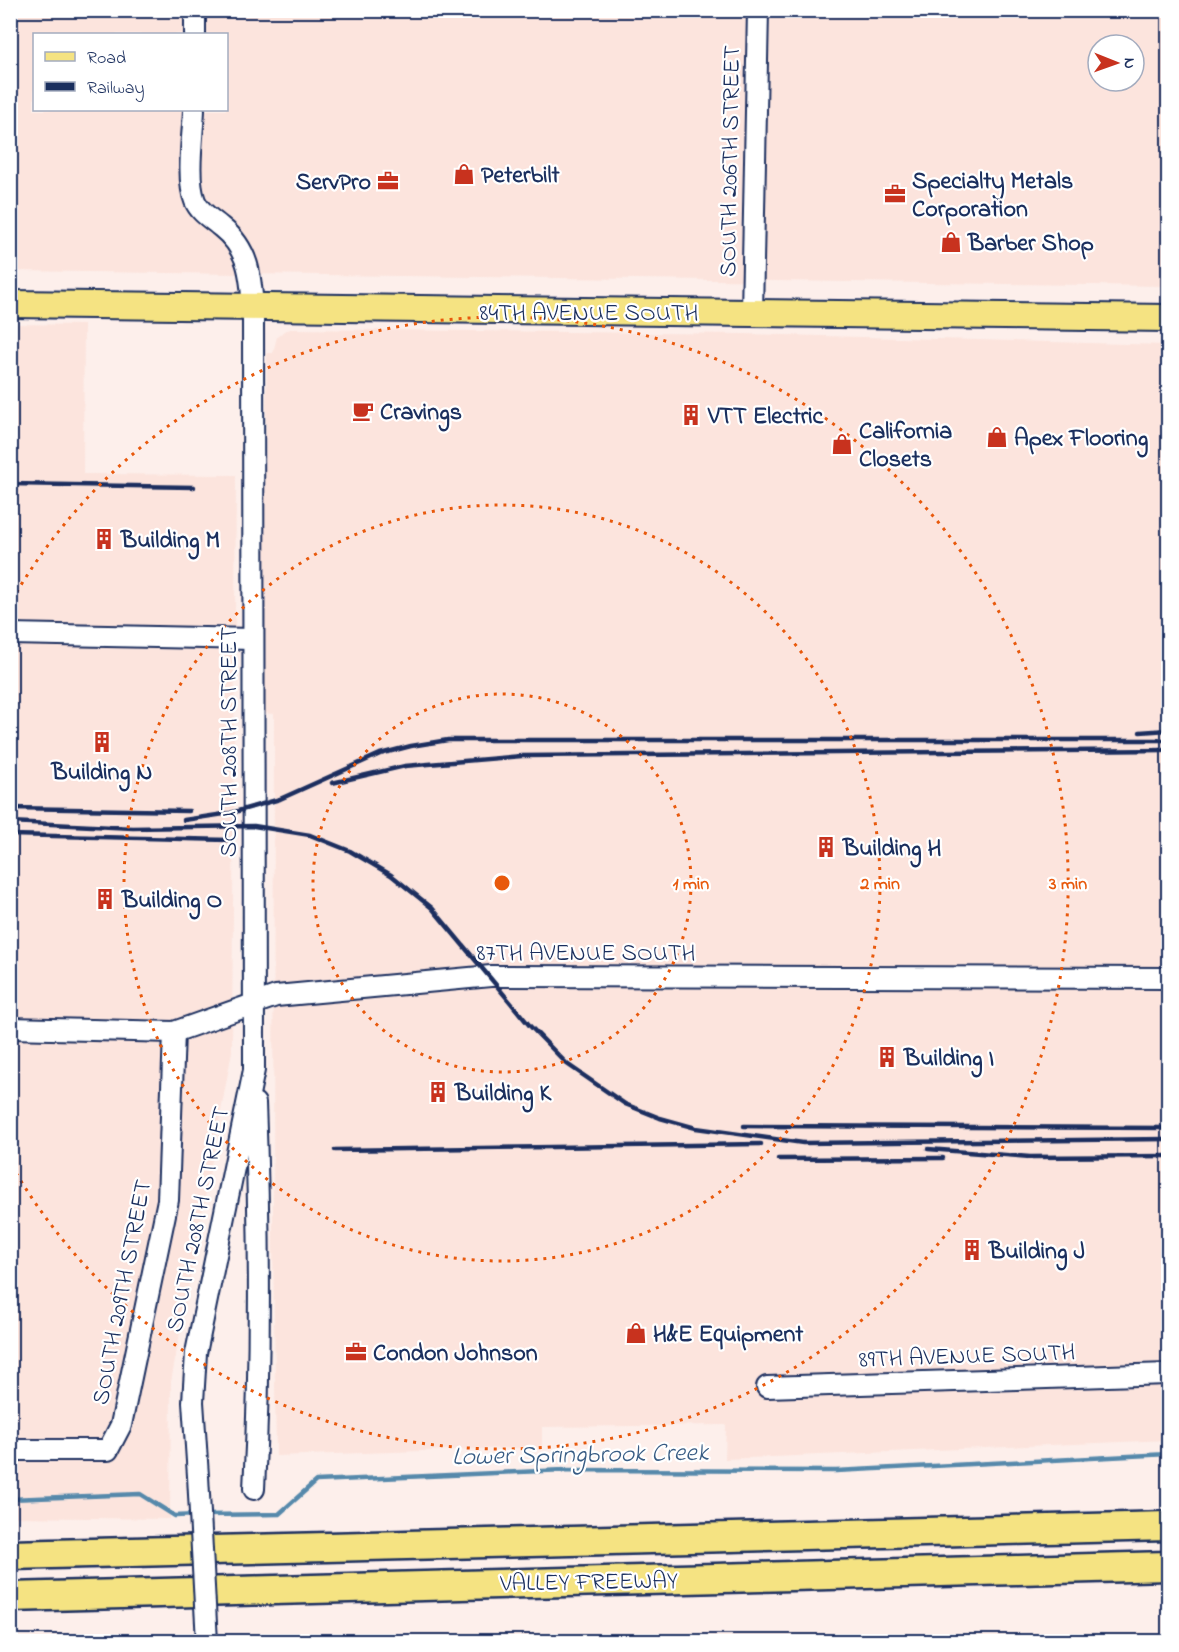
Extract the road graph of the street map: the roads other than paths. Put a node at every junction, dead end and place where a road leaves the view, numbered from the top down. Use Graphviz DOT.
graph roads {
  1 [pos="195,10"];
  2 [pos="758,10"];
  3 [pos="195,33"];
  4 [pos="194,111"];
  5 [pos="10,304"];
  6 [pos="253,309"];
  7 [pos="752,313"];
  8 [pos="1168,318"];
  9 [pos="10,634"];
  10 [pos="254,639"];
  11 [pos="1168,978"];
  12 [pos="253,1004"];
  13 [pos="10,1028"];
  14 [pos="174,1032"];
  15 [pos="254,1070"];
  16 [pos="1168,1374"];
  17 [pos="767,1387"];
  18 [pos="10,1450"];
  19 [pos="254,1489"];
  20 [pos="1168,1526"];
  21 [pos="10,1536"];
  22 [pos="145,1550"];
  23 [pos="10,1555"];
  24 [pos="1168,1566"];
  25 [pos="10,1597"];
  26 [pos="207,1641"];
  1 -- 3 [label="street"];
  2 -- 7 [label="street, SOUTH 206TH STREET"];
  4 -- 6 [label="street, SOUTH 208TH STREET"];
  5 -- 6 [label="main road, 84TH AVENUE SOUTH"];
  6 -- 7 [label="main road, 84TH AVENUE SOUTH"];
  6 -- 10 [label="street, SOUTH 208TH STREET"];
  7 -- 8 [label="main road, 84TH AVENUE SOUTH"];
  9 -- 10 [label="street"];
  10 -- 12 [label="street, SOUTH 208TH STREET"];
  11 -- 12 [label="street, 87TH AVENUE SOUTH"];
  12 -- 14 [label="street, 87TH AVENUE SOUTH"];
  12 -- 15 [label="street, SOUTH 208TH STREET"];
  13 -- 14 [label="street, 87TH AVENUE SOUTH"];
  14 -- 18 [label="street, SOUTH 209TH STREET"];
  15 -- 19 [label="street"];
  15 -- 26 [label="street, SOUTH 208TH STREET, bridge"];
  16 -- 17 [label="street, 89TH AVENUE SOUTH"];
  20 -- 22 [label="highway, VALLEY FREEWAY"];
  21 -- 22 [label="highway"];
  22 -- 23 [label="highway, VALLEY FREEWAY"];
  24 -- 25 [label="highway, VALLEY FREEWAY"];
}
